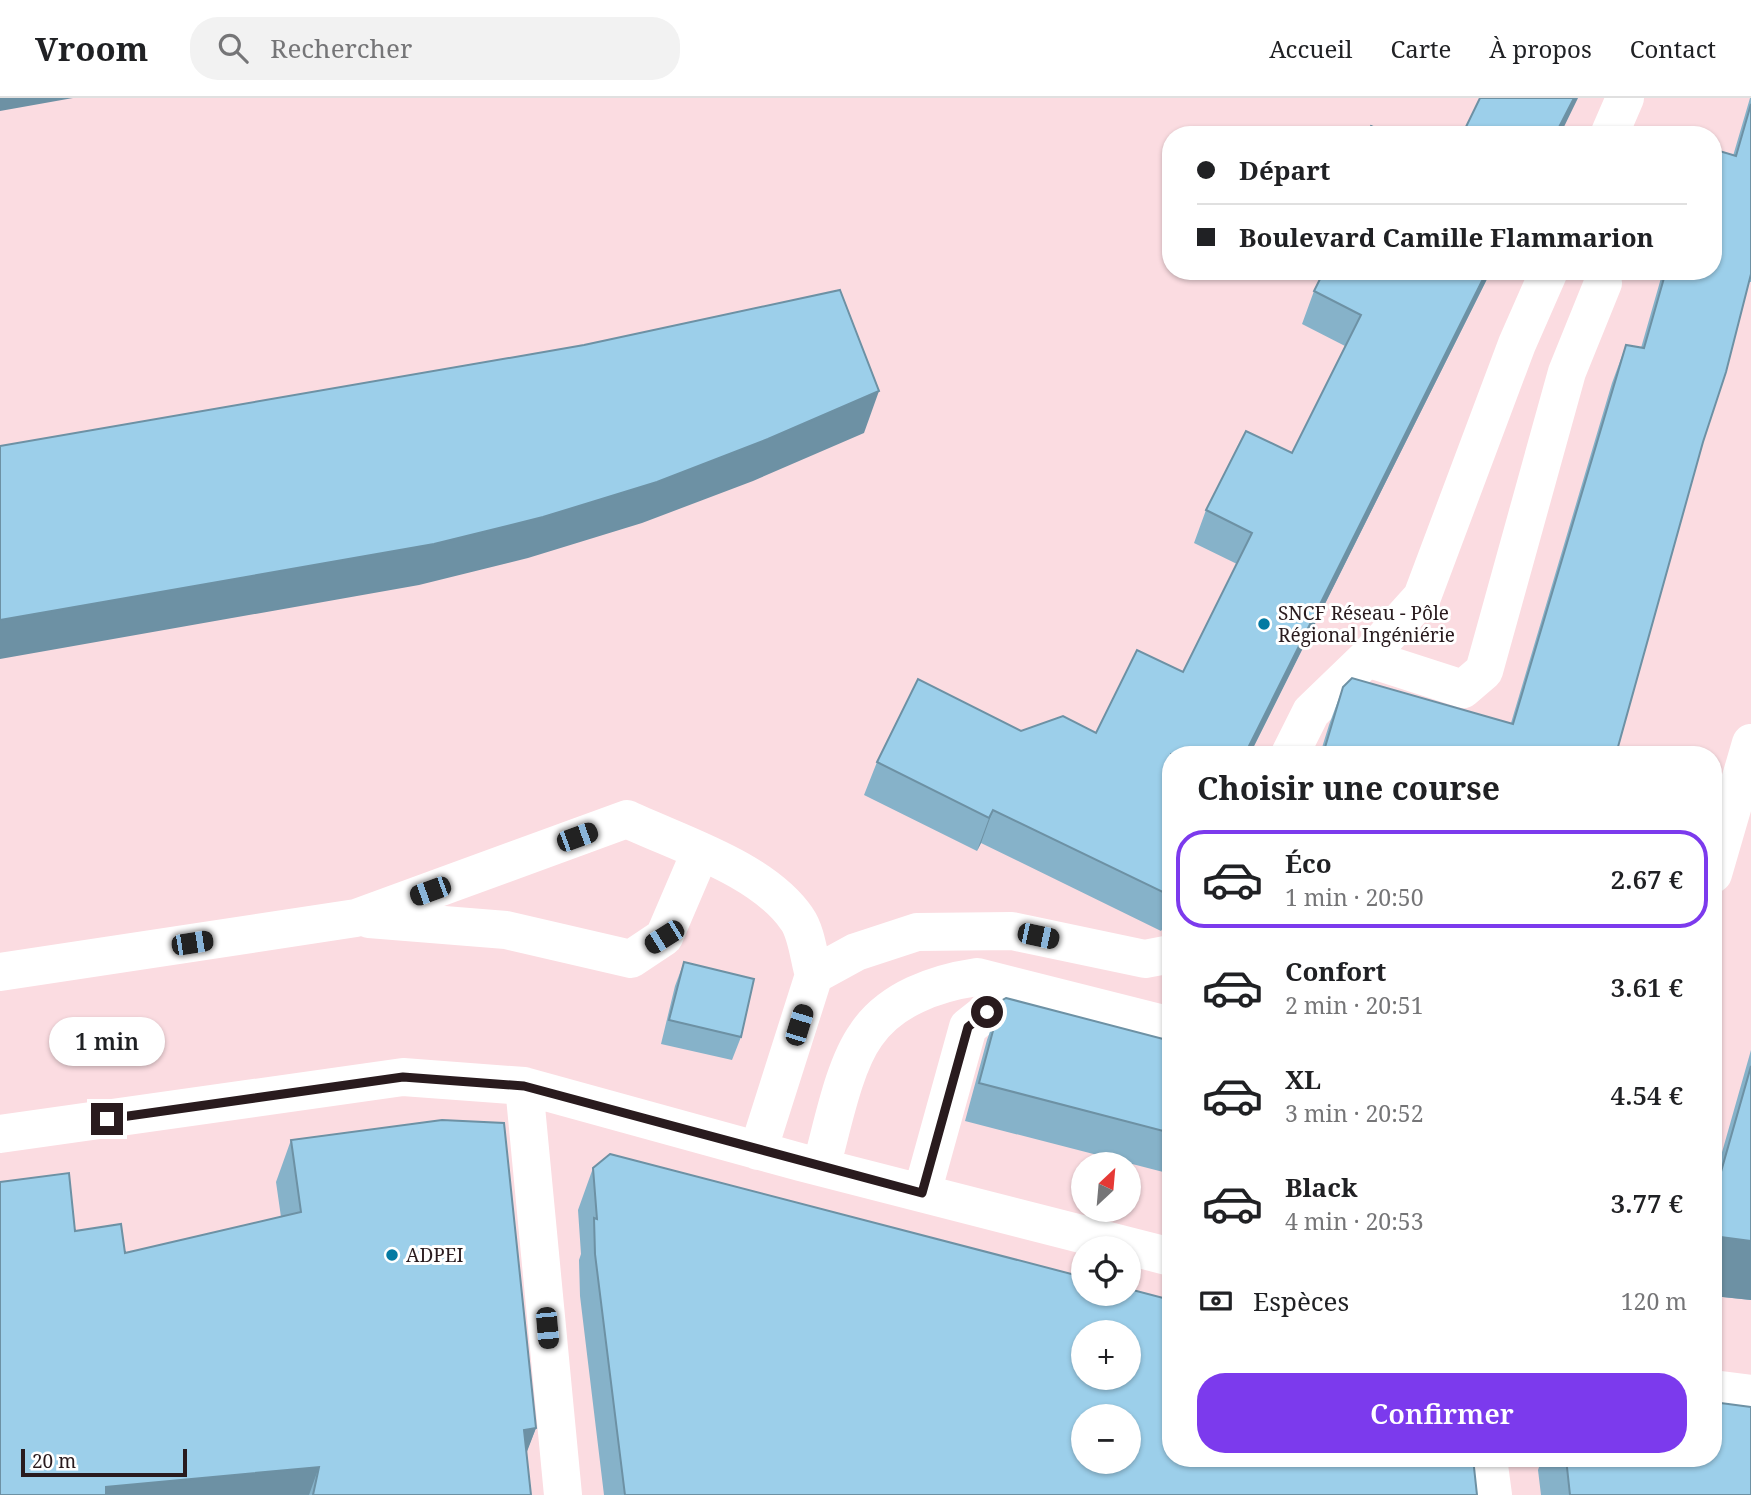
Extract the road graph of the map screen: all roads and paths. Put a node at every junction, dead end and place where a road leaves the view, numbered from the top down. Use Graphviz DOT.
graph roads {
  1 [pos="1625,98"];
  2 [pos="1613,126"];
  3 [pos="1545,280"];
  4 [pos="1603,283"];
  5 [pos="1367,658"];
  6 [pos="1294,746"];
  7 [pos="1751,746"];
  8 [pos="1722,844"];
  9 [pos="700,853"];
  10 [pos="356,918"];
  11 [pos="1162,956"];
  12 [pos="0,972"];
  13 [pos="814,975"];
  14 [pos="1162,1025"];
  15 [pos="1162,1057"];
  16 [pos="524,1086"];
  17 [pos="0,1134"];
  18 [pos="758,1151"];
  19 [pos="821,1167"];
  20 [pos="922,1193"];
  21 [pos="1162,1255"];
  22 [pos="1722,1390"];
  23 [pos="1751,1394"];
  24 [pos="1489,1467"];
  25 [pos="563,1495"];
  26 [pos="1493,1495"];
  1 -- 2 [label="street"];
  3 -- 5 [label="street"];
  4 -- 5 [label="street"];
  5 -- 6 [label="street"];
  7 -- 8 [label="street"];
  9 -- 10 [label="street"];
  9 -- 10 [label="street"];
  9 -- 13 [label="street"];
  10 -- 12 [label="street"];
  11 -- 13 [label="street"];
  13 -- 18 [label="street"];
  14 -- 19 [label="street"];
  15 -- 20 [label="street"];
  16 -- 17 [label="street"];
  16 -- 18 [label="street"];
  16 -- 25 [label="street"];
  18 -- 19 [label="street"];
  19 -- 20 [label="street"];
  20 -- 21 [label="street"];
  22 -- 23 [label="street"];
  24 -- 26 [label="street"];
}
